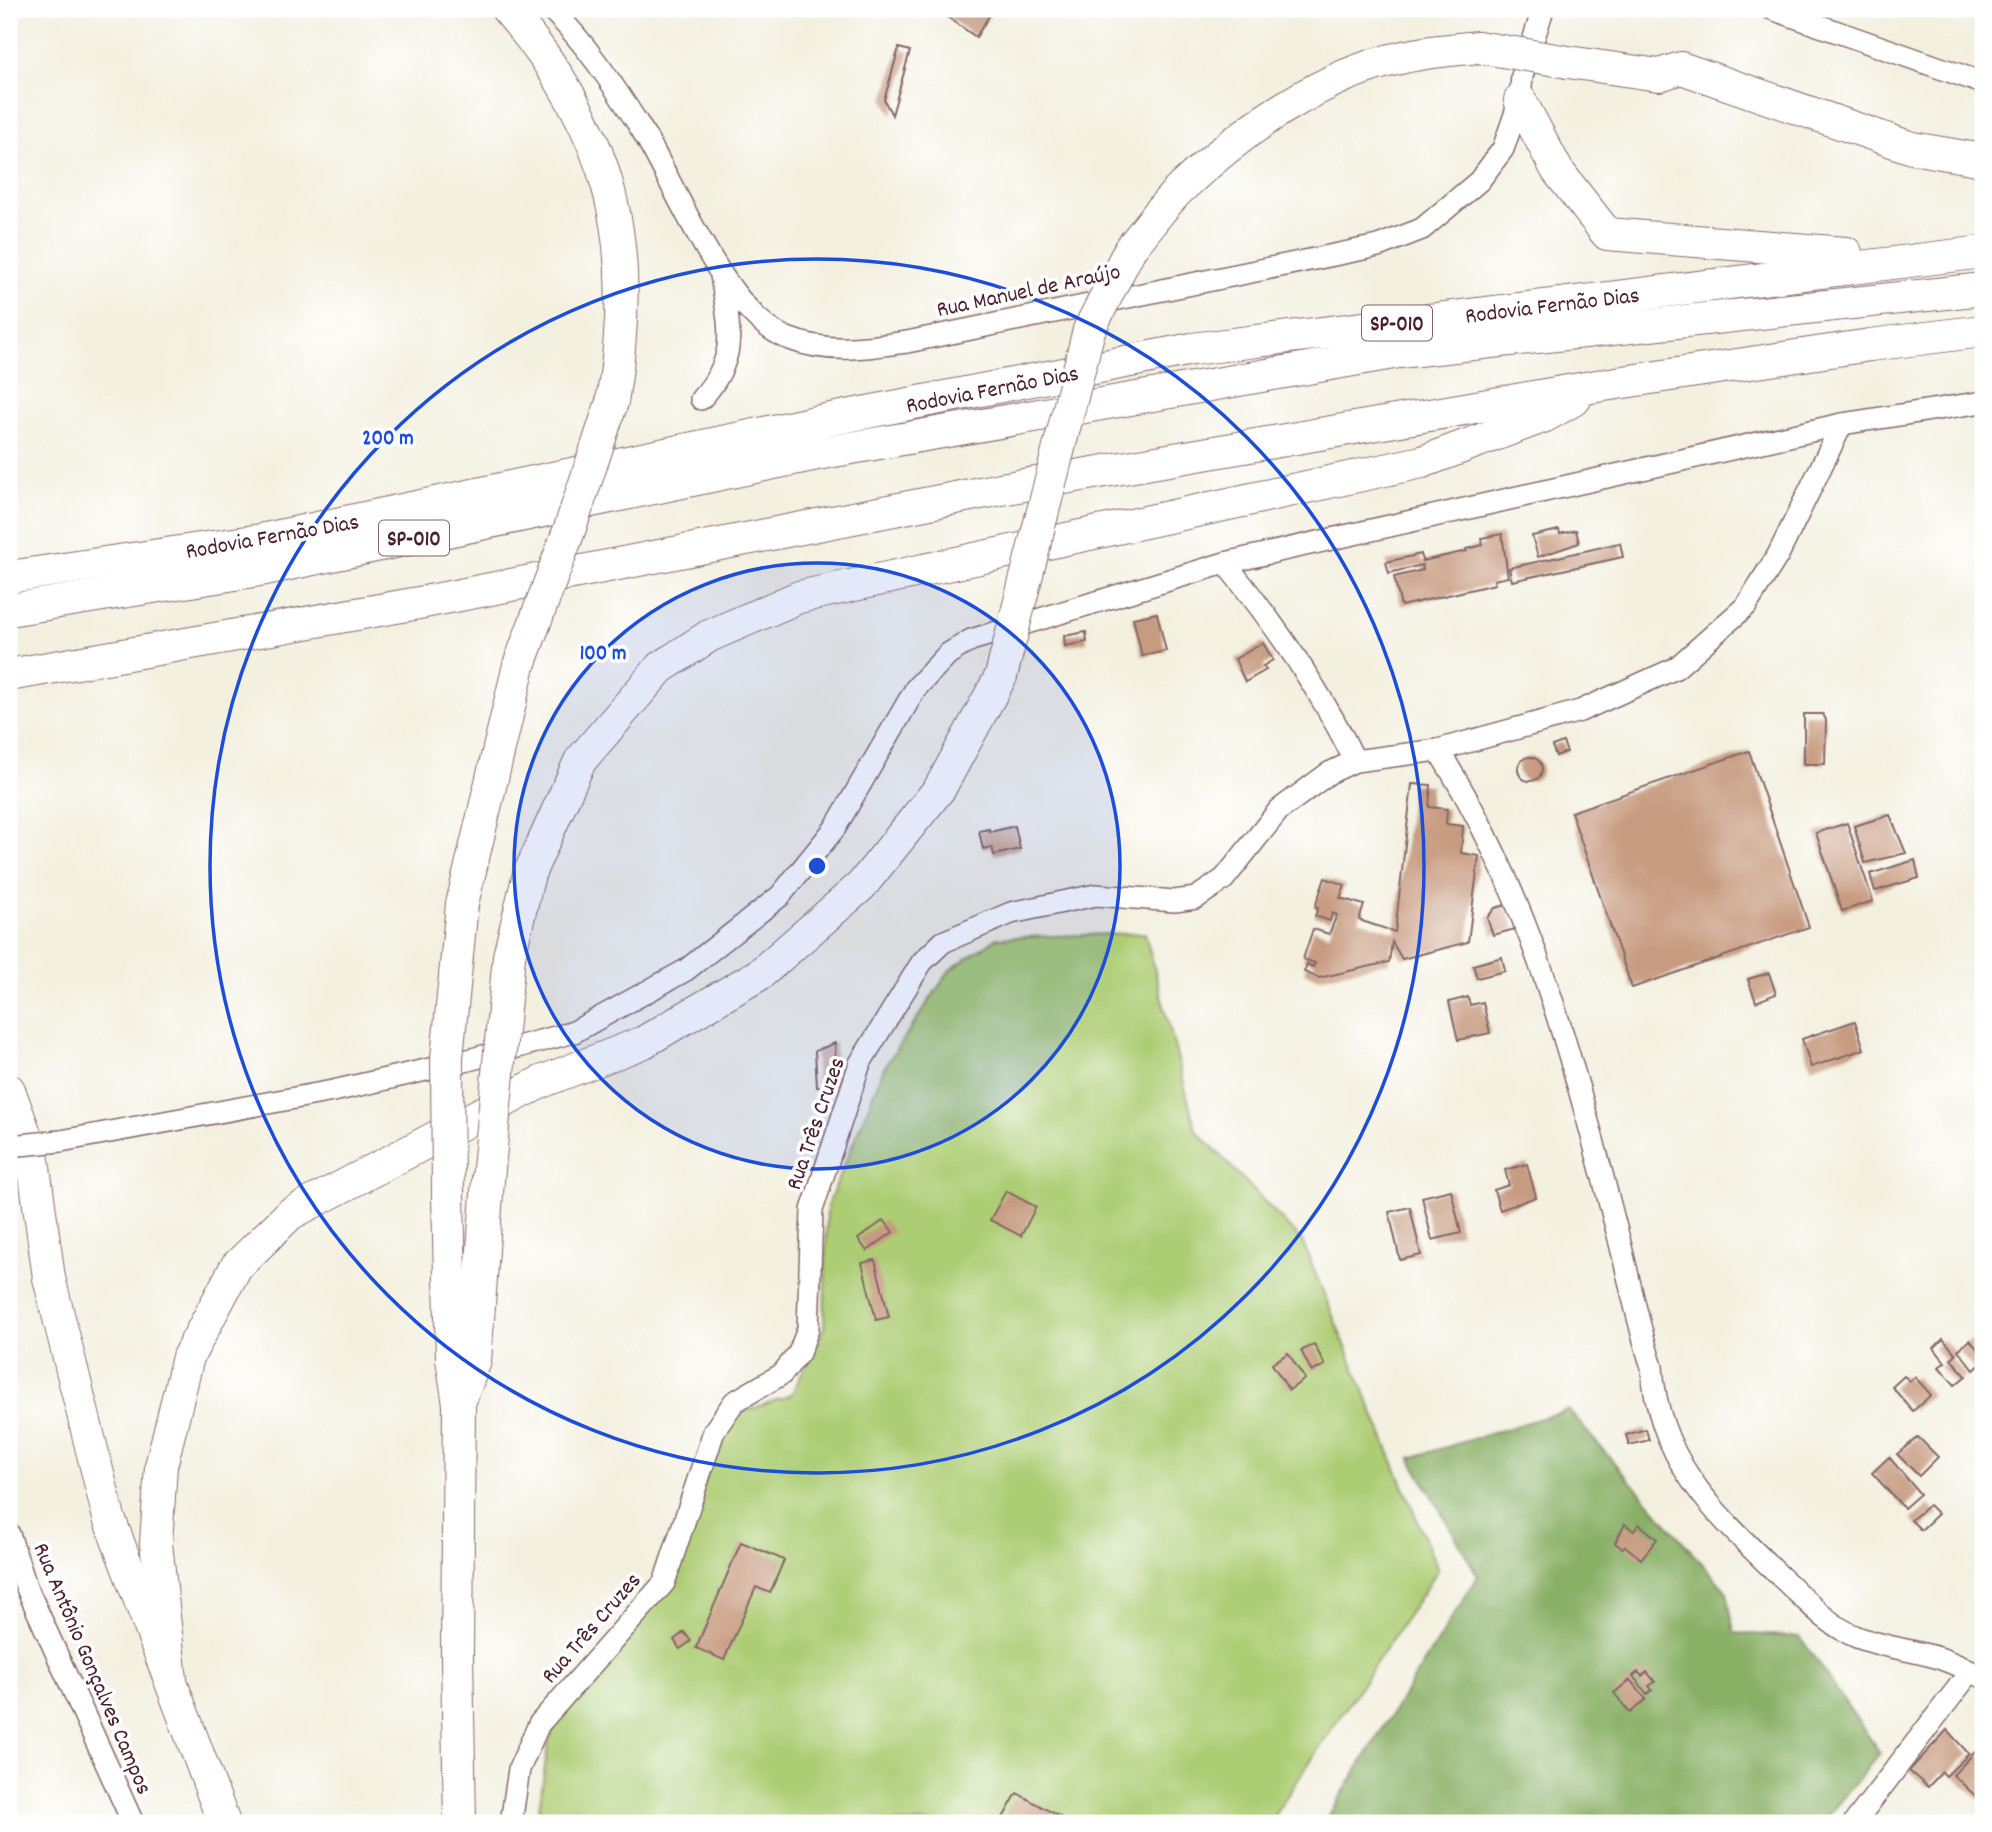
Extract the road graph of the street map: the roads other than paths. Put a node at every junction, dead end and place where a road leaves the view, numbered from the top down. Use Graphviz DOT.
graph roads {
  1 [pos="507,9"];
  2 [pos="551,9"];
  3 [pos="1544,9"];
  4 [pos="1772,9"];
  5 [pos="1983,83"];
  6 [pos="1520,100"];
  7 [pos="1983,160"];
  8 [pos="1983,252"];
  9 [pos="1927,259"];
  10 [pos="721,273"];
  11 [pos="1983,289"];
  12 [pos="1983,331"];
  13 [pos="1597,386"];
  14 [pos="701,399"];
  15 [pos="1983,402"];
  16 [pos="1842,424"];
  17 [pos="1225,563"];
  18 [pos="9,577"];
  19 [pos="9,610"];
  20 [pos="9,675"];
  21 [pos="1438,750"];
  22 [pos="1355,761"];
  23 [pos="9,1090"];
  24 [pos="9,1146"];
  25 [pos="459,1404"];
  26 [pos="9,1534"];
  27 [pos="1977,1675"];
  28 [pos="171,1681"];
  29 [pos="133,1823"];
  30 [pos="224,1823"];
  31 [pos="460,1823"];
  32 [pos="511,1823"];
  33 [pos="1854,1823"];
  1 -- 25 [label="highway, bridge"];
  2 -- 10 [label="street, Rua Manuel de Araújo"];
  3 -- 6 [label="street, Rua Manuel de Araújo"];
  4 -- 5 [label="street"];
  6 -- 9 [label="highway"];
  6 -- 10 [label="street, Rua Manuel de Araújo"];
  7 -- 28 [label="highway, bridge"];
  8 -- 9 [label="highway, Rodovia Fernão Dias / SP-010"];
  9 -- 18 [label="highway, Rodovia Fernão Dias / SP-010"];
  10 -- 14 [label="street"];
  11 -- 19 [label="highway, Rodovia Fernão Dias / SP-010"];
  12 -- 13 [label="highway"];
  13 -- 20 [label="highway"];
  13 -- 25 [label="highway, bridge"];
  15 -- 16 [label="street"];
  16 -- 17 [label="street"];
  16 -- 21 [label="street, Rua Três Cruzes"];
  17 -- 22 [label="street"];
  17 -- 24 [label="street, bridge"];
  21 -- 22 [label="street, Rua Três Cruzes"];
  21 -- 27 [label="street"];
  22 -- 32 [label="street, Rua Três Cruzes"];
  23 -- 28 [label="highway"];
  25 -- 31 [label="highway"];
  26 -- 29 [label="street, Rua Antônio Gonçalves Campos"];
  27 -- 33 [label="street"];
  28 -- 30 [label="highway"];
}
